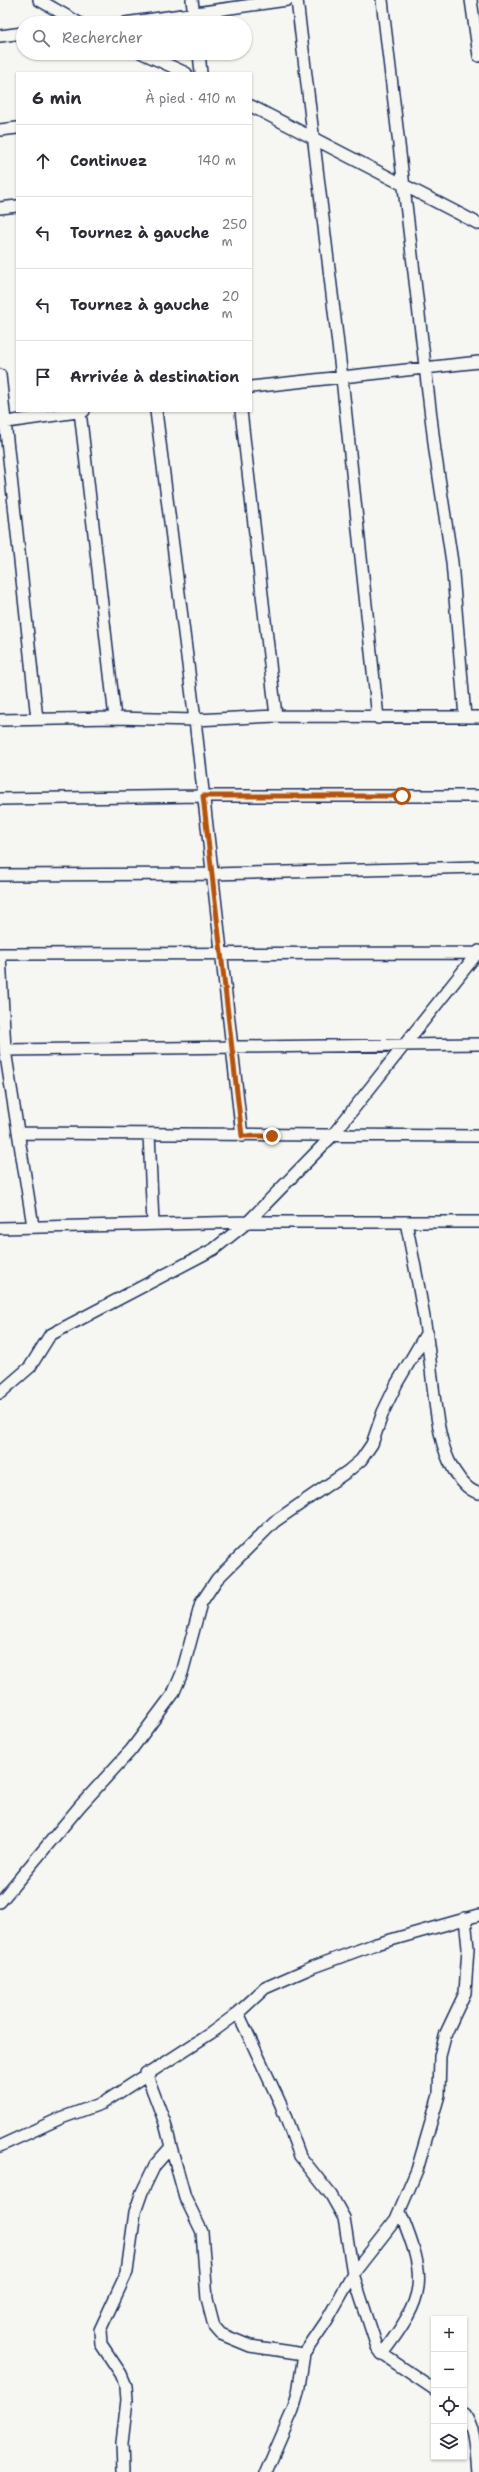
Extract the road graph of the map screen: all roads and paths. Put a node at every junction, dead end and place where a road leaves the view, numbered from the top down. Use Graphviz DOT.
graph roads {
  1 [pos="39,0"];
  2 [pos="192,0"];
  3 [pos="287,0"];
  4 [pos="297,0"];
  5 [pos="382,0"];
  6 [pos="471,0"];
  7 [pos="67,16"];
  8 [pos="194,16"];
  9 [pos="209,16"];
  10 [pos="16,34"];
  11 [pos="0,36"];
  12 [pos="479,56"];
  13 [pos="157,60"];
  14 [pos="199,60"];
  15 [pos="184,72"];
  16 [pos="201,72"];
  17 [pos="252,107"];
  18 [pos="16,128"];
  19 [pos="0,130"];
  20 [pos="314,138"];
  21 [pos="403,184"];
  22 [pos="16,206"];
  23 [pos="0,208"];
  24 [pos="479,224"];
  25 [pos="479,362"];
  26 [pos="425,367"];
  27 [pos="0,375"];
  28 [pos="342,378"];
  29 [pos="252,387"];
  30 [pos="75,412"];
  31 [pos="82,412"];
  32 [pos="156,412"];
  33 [pos="241,412"];
  34 [pos="3,423"];
  35 [pos="276,716"];
  36 [pos="465,717"];
  37 [pos="479,717"];
  38 [pos="115,718"];
  39 [pos="378,718"];
  40 [pos="37,719"];
  41 [pos="0,720"];
  42 [pos="195,720"];
  43 [pos="203,796"];
  44 [pos="479,796"];
  45 [pos="0,799"];
  46 [pos="479,868"];
  47 [pos="212,874"];
  48 [pos="0,875"];
  49 [pos="221,953"];
  50 [pos="478,953"];
  51 [pos="0,954"];
  52 [pos="407,1044"];
  53 [pos="479,1044"];
  54 [pos="231,1048"];
  55 [pos="5,1050"];
  56 [pos="19,1133"];
  57 [pos="149,1134"];
  58 [pos="242,1136"];
  59 [pos="332,1136"];
  60 [pos="479,1136"];
  61 [pos="248,1222"];
  62 [pos="406,1222"];
  63 [pos="479,1222"];
  64 [pos="153,1224"];
  65 [pos="32,1226"];
  66 [pos="0,1228"];
  67 [pos="427,1332"];
  68 [pos="0,1394"];
  69 [pos="479,1492"];
  70 [pos="0,1902"];
  71 [pos="479,1915"];
  72 [pos="465,1918"];
  73 [pos="238,2013"];
  74 [pos="146,2073"];
  75 [pos="0,2146"];
  76 [pos="171,2147"];
  77 [pos="400,2212"];
  78 [pos="353,2274"];
  79 [pos="304,2354"];
  80 [pos="382,2354"];
  81 [pos="431,2388"];
  82 [pos="467,2418"];
  83 [pos="479,2468"];
  84 [pos="123,2472"];
  85 [pos="266,2472"];
  86 [pos="478,2472"];
  1 -- 7 [label="street"];
  2 -- 8 [label="street"];
  3 -- 9 [label="street"];
  4 -- 20 [label="street"];
  5 -- 21 [label="street"];
  6 -- 12 [label="street"];
  10 -- 11 [label="street"];
  13 -- 15 [label="street"];
  14 -- 16 [label="street"];
  17 -- 20 [label="street"];
  18 -- 19 [label="street"];
  20 -- 21 [label="street"];
  20 -- 28 [label="street"];
  21 -- 24 [label="street"];
  21 -- 26 [label="street"];
  22 -- 23 [label="street"];
  25 -- 26 [label="street"];
  26 -- 28 [label="street"];
  26 -- 36 [label="street"];
  27 -- 34 [label="street"];
  28 -- 29 [label="street"];
  28 -- 39 [label="street"];
  30 -- 34 [label="street"];
  31 -- 38 [label="street"];
  32 -- 42 [label="street"];
  33 -- 35 [label="street"];
  34 -- 40 [label="street"];
  35 -- 39 [label="street"];
  35 -- 42 [label="street"];
  36 -- 37 [label="street"];
  36 -- 39 [label="street"];
  38 -- 40 [label="street"];
  38 -- 42 [label="street"];
  40 -- 41 [label="street"];
  42 -- 43 [label="street"];
  43 -- 44 [label="street"];
  43 -- 45 [label="street"];
  43 -- 47 [label="street"];
  46 -- 47 [label="street"];
  47 -- 48 [label="street"];
  47 -- 49 [label="street"];
  49 -- 50 [label="street"];
  49 -- 51 [label="street"];
  49 -- 54 [label="street"];
  50 -- 52 [label="street"];
  51 -- 55 [label="street"];
  52 -- 53 [label="street"];
  52 -- 54 [label="street"];
  52 -- 59 [label="street"];
  54 -- 55 [label="street"];
  54 -- 58 [label="street"];
  55 -- 56 [label="street"];
  56 -- 57 [label="street"];
  56 -- 65 [label="street"];
  57 -- 58 [label="street"];
  57 -- 64 [label="street"];
  58 -- 59 [label="street"];
  59 -- 60 [label="street"];
  59 -- 61 [label="street"];
  61 -- 62 [label="street"];
  61 -- 64 [label="street"];
  61 -- 68 [label="street"];
  62 -- 63 [label="street"];
  62 -- 67 [label="street"];
  64 -- 65 [label="street"];
  65 -- 66 [label="street"];
  67 -- 69 [label="street"];
  67 -- 70 [label="street"];
  71 -- 72 [label="street"];
  72 -- 73 [label="street"];
  72 -- 77 [label="street"];
  73 -- 74 [label="street"];
  73 -- 78 [label="street"];
  74 -- 75 [label="street"];
  74 -- 76 [label="street"];
  76 -- 79 [label="street"];
  76 -- 84 [label="street"];
  77 -- 78 [label="street"];
  77 -- 80 [label="street"];
  78 -- 79 [label="street"];
  78 -- 80 [label="street"];
  79 -- 85 [label="street"];
  80 -- 81 [label="street"];
  82 -- 86 [label="street"];
  83 -- 86 [label="street"];
}
